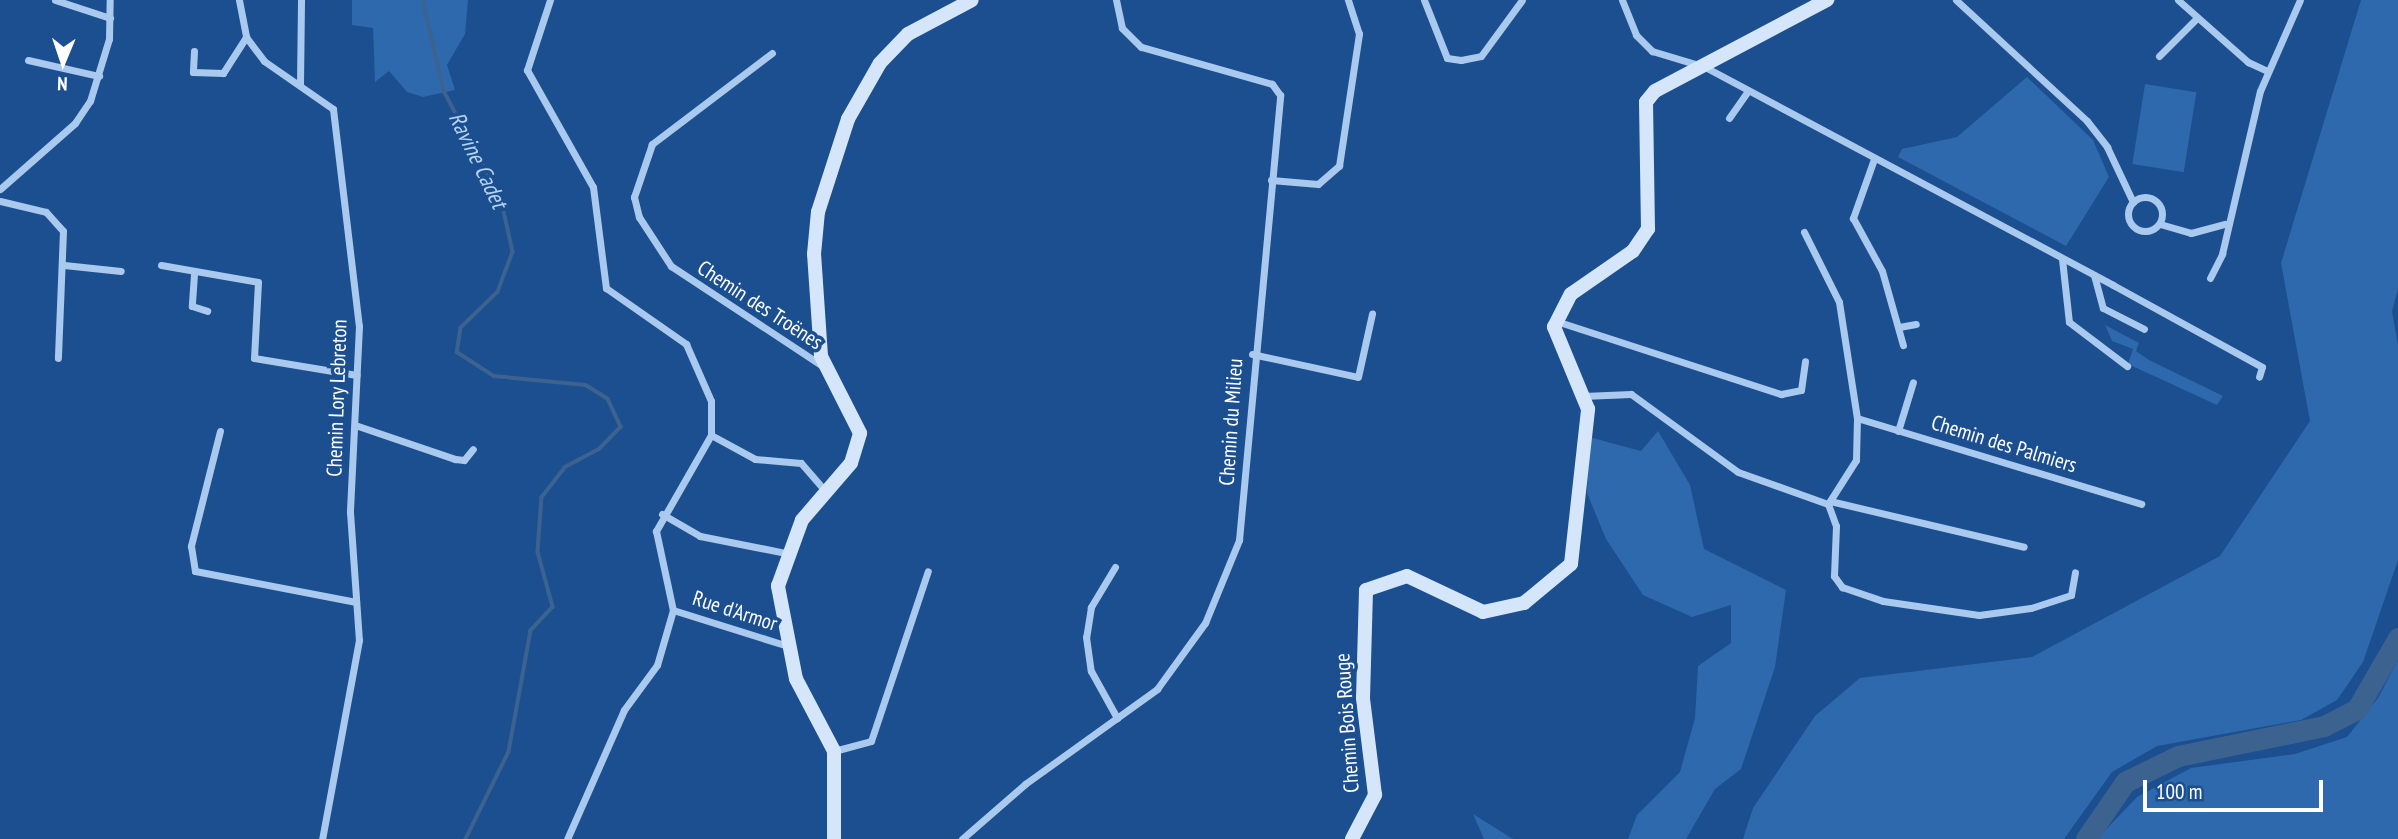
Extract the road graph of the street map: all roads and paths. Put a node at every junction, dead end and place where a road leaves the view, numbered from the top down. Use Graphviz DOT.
graph roads {
  1 [pos="55,0"];
  2 [pos="110,0"];
  3 [pos="239,0"];
  4 [pos="301,0"];
  5 [pos="550,0"];
  6 [pos="972,0"];
  7 [pos="1116,0"];
  8 [pos="1348,0"];
  9 [pos="1424,0"];
  10 [pos="1522,0"];
  11 [pos="1622,0"];
  12 [pos="1827,0"];
  13 [pos="1956,0"];
  14 [pos="2178,0"];
  15 [pos="2301,0"];
  16 [pos="110,18"];
  17 [pos="2197,18"];
  18 [pos="246,37"];
  19 [pos="194,51"];
  20 [pos="772,53"];
  21 [pos="2159,56"];
  22 [pos="28,60"];
  23 [pos="1705,67"];
  24 [pos="2267,71"];
  25 [pos="99,76"];
  26 [pos="300,84"];
  27 [pos="1748,91"];
  28 [pos="1729,118"];
  29 [pos="1874,159"];
  30 [pos="1271,180"];
  31 [pos="0,189"];
  32 [pos="0,201"];
  33 [pos="2133,202"];
  34 [pos="2160,224"];
  35 [pos="2225,224"];
  36 [pos="1804,232"];
  37 [pos="2062,259"];
  38 [pos="64,265"];
  39 [pos="161,265"];
  40 [pos="121,271"];
  41 [pos="194,274"];
  42 [pos="2094,275"];
  43 [pos="2210,278"];
  44 [pos="207,311"];
  45 [pos="1372,314"];
  46 [pos="1556,321"];
  47 [pos="1916,324"];
  48 [pos="1899,327"];
  49 [pos="2144,329"];
  50 [pos="1903,345"];
  51 [pos="1252,354"];
  52 [pos="58,358"];
  53 [pos="1805,361"];
  54 [pos="2127,366"];
  55 [pos="825,368"];
  56 [pos="357,375"];
  57 [pos="2259,377"];
  58 [pos="1913,382"];
  59 [pos="1583,396"];
  60 [pos="1857,418"];
  61 [pos="355,425"];
  62 [pos="220,431"];
  63 [pos="1898,431"];
  64 [pos="711,435"];
  65 [pos="473,449"];
  66 [pos="825,491"];
  67 [pos="1829,503"];
  68 [pos="2141,504"];
  69 [pos="662,514"];
  70 [pos="2024,547"];
  71 [pos="786,553"];
  72 [pos="1115,567"];
  73 [pos="928,571"];
  74 [pos="2075,572"];
  75 [pos="356,602"];
  76 [pos="673,610"];
  77 [pos="785,645"];
  78 [pos="1117,718"];
  79 [pos="834,751"];
  80 [pos="322,839"];
  81 [pos="567,839"];
  82 [pos="834,839"];
  83 [pos="962,839"];
  84 [pos="1352,839"];
  1 -- 16 [label="street"];
  2 -- 16 [label="street"];
  3 -- 18 [label="street, Chemin Lory Lebreton"];
  4 -- 26 [label="street"];
  5 -- 64 [label="street"];
  6 -- 55 [label="street"];
  7 -- 30 [label="street, Chemin du Milieu"];
  8 -- 30 [label="street"];
  9 -- 10 [label="street"];
  11 -- 23 [label="street"];
  12 -- 23 [label="street"];
  13 -- 33 [label="street"];
  14 -- 17 [label="street"];
  15 -- 24 [label="street"];
  16 -- 25 [label="street"];
  17 -- 21 [label="street"];
  17 -- 24 [label="street"];
  18 -- 19 [label="street"];
  18 -- 26 [label="street, Chemin Lory Lebreton"];
  20 -- 55 [label="street, Chemin des Troënes"];
  22 -- 25 [label="street"];
  23 -- 27 [label="street"];
  23 -- 46 [label="street"];
  24 -- 35 [label="street"];
  25 -- 31 [label="street"];
  26 -- 56 [label="street, Chemin Lory Lebreton"];
  27 -- 28 [label="street"];
  27 -- 29 [label="street"];
  29 -- 37 [label="street"];
  29 -- 48 [label="street"];
  30 -- 51 [label="street, Chemin du Milieu"];
  32 -- 38 [label="street"];
  33 -- 34 [label="street"];
  33 -- 34 [label="street"];
  34 -- 35 [label="street"];
  35 -- 43 [label="street"];
  36 -- 60 [label="street"];
  37 -- 42 [label="street"];
  37 -- 54 [label="street"];
  38 -- 40 [label="street"];
  38 -- 52 [label="street"];
  39 -- 41 [label="street"];
  41 -- 44 [label="street"];
  41 -- 56 [label="street"];
  42 -- 49 [label="street"];
  42 -- 57 [label="street"];
  45 -- 51 [label="street"];
  46 -- 53 [label="street"];
  46 -- 59 [label="street, Chemin Bois Rouge"];
  47 -- 48 [label="street"];
  48 -- 50 [label="street"];
  51 -- 78 [label="street, Chemin du Milieu"];
  55 -- 66 [label="street"];
  56 -- 61 [label="street, Chemin Lory Lebreton"];
  58 -- 63 [label="street"];
  59 -- 67 [label="street"];
  59 -- 84 [label="street, Chemin Bois Rouge"];
  60 -- 63 [label="street, Chemin des Palmiers"];
  60 -- 67 [label="street"];
  61 -- 65 [label="street"];
  61 -- 75 [label="street, Chemin Lory Lebreton"];
  62 -- 75 [label="street"];
  63 -- 68 [label="street, Chemin des Palmiers"];
  64 -- 66 [label="street"];
  64 -- 69 [label="street"];
  66 -- 71 [label="street"];
  67 -- 70 [label="street"];
  67 -- 74 [label="street"];
  69 -- 71 [label="street"];
  69 -- 76 [label="street"];
  71 -- 77 [label="street"];
  72 -- 78 [label="street"];
  73 -- 79 [label="street"];
  75 -- 80 [label="street, Chemin Lory Lebreton"];
  76 -- 77 [label="street, Rue d'Armor"];
  76 -- 81 [label="street"];
  77 -- 79 [label="street"];
  78 -- 83 [label="street, Chemin du Milieu"];
  79 -- 82 [label="street"];
}
